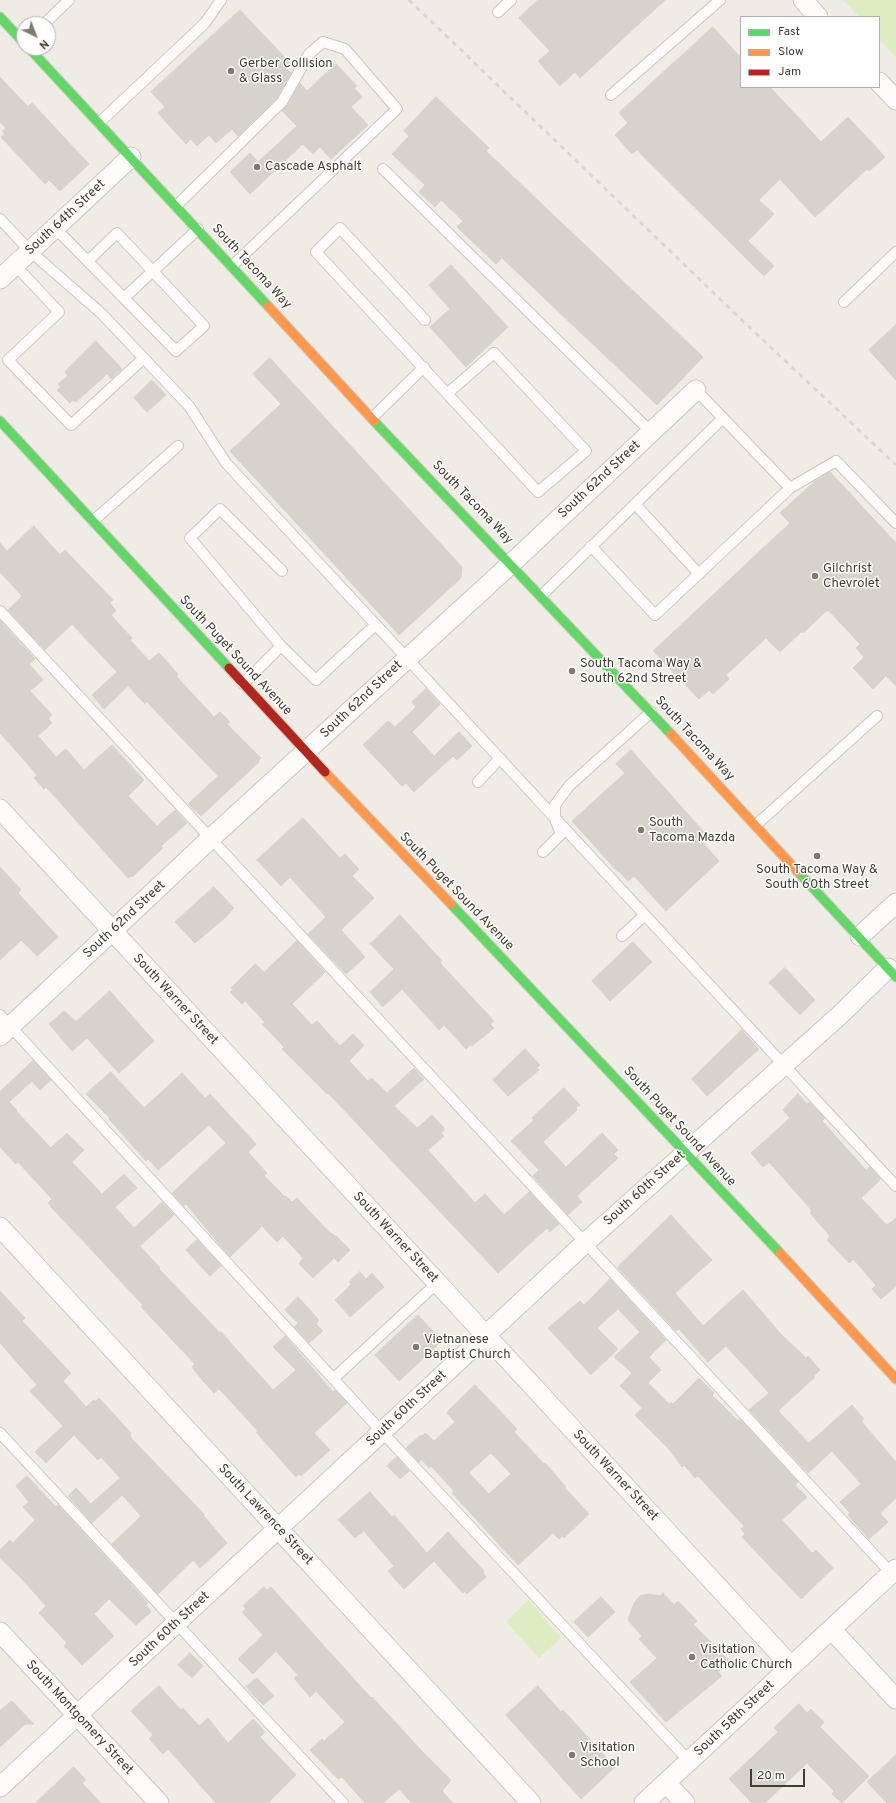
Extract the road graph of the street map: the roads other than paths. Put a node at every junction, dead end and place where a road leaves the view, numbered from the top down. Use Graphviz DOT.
graph roads {
  1 [pos="69,0"];
  2 [pos="221,0"];
  3 [pos="512,0"];
  4 [pos="720,0"];
  5 [pos="803,0"];
  6 [pos="498,12"];
  7 [pos="52,16"];
  8 [pos="817,16"];
  9 [pos="0,17"];
  10 [pos="16,34"];
  11 [pos="36,56"];
  12 [pos="880,83"];
  13 [pos="611,95"];
  14 [pos="896,100"];
  15 [pos="99,123"];
  16 [pos="131,157"];
  17 [pos="383,169"];
  18 [pos="176,206"];
  19 [pos="0,219"];
  20 [pos="55,228"];
  21 [pos="198,229"];
  22 [pos="30,251"];
  23 [pos="896,252"];
  24 [pos="88,261"];
  25 [pos="15,265"];
  26 [pos="232,266"];
  27 [pos="153,271"];
  28 [pos="0,279"];
  29 [pos="124,298"];
  30 [pos="844,302"];
  31 [pos="425,320"];
  32 [pos="144,358"];
  33 [pos="424,367"];
  34 [pos="696,390"];
  35 [pos="448,393"];
  36 [pos="372,418"];
  37 [pos="723,418"];
  38 [pos="0,420"];
  39 [pos="651,432"];
  40 [pos="178,446"];
  41 [pos="790,488"];
  42 [pos="635,504"];
  43 [pos="93,521"];
  44 [pos="896,523"];
  45 [pos="591,546"];
  46 [pos="512,563"];
  47 [pos="282,571"];
  48 [pos="699,574"];
  49 [pos="542,595"];
  50 [pos="0,611"];
  51 [pos="371,628"];
  52 [pos="281,646"];
  53 [pos="408,658"];
  54 [pos="243,684"];
  55 [pos="651,712"];
  56 [pos="877,716"];
  57 [pos="306,752"];
  58 [pos="500,758"];
  59 [pos="478,782"];
  60 [pos="0,809"];
  61 [pos="556,819"];
  62 [pos="756,825"];
  63 [pos="210,839"];
  64 [pos="543,852"];
  65 [pos="896,903"];
  66 [pos="645,915"];
  67 [pos="112,932"];
  68 [pos="622,936"];
  69 [pos="860,936"];
  70 [pos="892,972"];
  71 [pos="3,1026"];
  72 [pos="783,1064"];
  73 [pos="686,1152"];
  74 [pos="896,1186"];
  75 [pos="0,1227"];
  76 [pos="585,1243"];
  77 [pos="437,1283"];
  78 [pos="486,1335"];
  79 [pos="333,1379"];
  80 [pos="896,1379"];
  81 [pos="382,1432"];
  82 [pos="0,1433"];
  83 [pos="278,1529"];
  84 [pos="894,1571"];
  85 [pos="178,1624"];
  86 [pos="831,1629"];
  87 [pos="0,1632"];
  88 [pos="791,1666"];
  89 [pos="896,1699"];
  90 [pos="77,1716"];
  91 [pos="689,1761"];
  92 [pos="666,1783"];
  93 [pos="0,1787"];
  94 [pos="159,1803"];
  95 [pos="343,1803"];
  96 [pos="531,1803"];
  97 [pos="644,1803"];
  98 [pos="685,1803"];
  1 -- 7 [label="lane"];
  2 -- 15 [label="lane"];
  3 -- 6 [label="lane"];
  4 -- 13 [label="lane"];
  5 -- 8 [label="street"];
  9 -- 10 [label="street"];
  11 -- 15 [label="street, South Tacoma Way"];
  12 -- 14 [label="street"];
  15 -- 16 [label="street, South Tacoma Way"];
  16 -- 18 [label="street, South Tacoma Way"];
  16 -- 20 [label="street, South 64th Street"];
  17 -- 39 [label="lane"];
  18 -- 21 [label="street, South Tacoma Way"];
  18 -- 26 [label="lane"];
  19 -- 22 [label="lane"];
  20 -- 22 [label="street, South 64th Street"];
  20 -- 24 [label="lane"];
  21 -- 26 [label="street, South Tacoma Way"];
  21 -- 27 [label="lane"];
  22 -- 25 [label="street, South 64th Street"];
  22 -- 32 [label="lane"];
  23 -- 30 [label="lane"];
  24 -- 27 [label="lane"];
  24 -- 29 [label="lane"];
  25 -- 28 [label="street, South 64th Street"];
  25 -- 32 [label="lane"];
  26 -- 36 [label="street, South Tacoma Way"];
  27 -- 29 [label="lane"];
  27 -- 29 [label="lane"];
  31 -- 33 [label="lane"];
  32 -- 53 [label="lane"];
  33 -- 35 [label="lane"];
  33 -- 36 [label="lane"];
  34 -- 37 [label="lane, South 62nd Street"];
  34 -- 39 [label="street, South 62nd Street"];
  35 -- 35 [label="lane"];
  36 -- 46 [label="street, South Tacoma Way"];
  37 -- 41 [label="lane, South 62nd Street"];
  37 -- 42 [label="lane"];
  38 -- 43 [label="street, South Puget Sound Avenue"];
  39 -- 46 [label="street, South 62nd Street"];
  40 -- 43 [label="lane"];
  41 -- 44 [label="lane"];
  41 -- 48 [label="lane"];
  42 -- 45 [label="lane"];
  42 -- 48 [label="lane"];
  43 -- 54 [label="street, South Puget Sound Avenue"];
  45 -- 48 [label="lane"];
  45 -- 49 [label="lane"];
  46 -- 49 [label="street, South Tacoma Way"];
  46 -- 53 [label="street, South 62nd Street"];
  47 -- 52 [label="lane"];
  49 -- 55 [label="street, South Tacoma Way"];
  50 -- 63 [label="lane"];
  51 -- 52 [label="lane"];
  52 -- 54 [label="lane"];
  53 -- 57 [label="street, South 62nd Street"];
  53 -- 58 [label="lane"];
  54 -- 57 [label="street, South Puget Sound Avenue"];
  55 -- 61 [label="lane"];
  55 -- 62 [label="street, South Tacoma Way"];
  56 -- 62 [label="lane"];
  57 -- 63 [label="street, South 62nd Street"];
  57 -- 73 [label="street, South Puget Sound Avenue"];
  58 -- 59 [label="lane"];
  58 -- 61 [label="lane"];
  60 -- 67 [label="street, South Warner Street"];
  61 -- 64 [label="lane"];
  61 -- 66 [label="lane"];
  62 -- 69 [label="street, South Tacoma Way"];
  63 -- 67 [label="street, South 62nd Street"];
  63 -- 76 [label="lane"];
  65 -- 69 [label="street"];
  66 -- 68 [label="lane"];
  66 -- 72 [label="lane"];
  67 -- 71 [label="street, South 62nd Street"];
  67 -- 77 [label="street, South Warner Street"];
  69 -- 70 [label="street, South Tacoma Way"];
  70 -- 72 [label="street, South 60th Street"];
  71 -- 79 [label="lane"];
  72 -- 73 [label="street, South 60th Street"];
  72 -- 74 [label="lane"];
  73 -- 76 [label="street, South 60th Street"];
  73 -- 80 [label="street, South Puget Sound Avenue"];
  75 -- 83 [label="street, South Lawrence Street"];
  76 -- 78 [label="street, South 60th Street"];
  76 -- 84 [label="lane"];
  77 -- 78 [label="street, South Warner Street"];
  77 -- 79 [label="lane"];
  78 -- 81 [label="street, South 60th Street"];
  78 -- 88 [label="street, South Warner Street"];
  79 -- 81 [label="lane"];
  81 -- 83 [label="street, South 60th Street"];
  81 -- 91 [label="lane"];
  82 -- 85 [label="lane"];
  83 -- 85 [label="street, South 60th Street"];
  83 -- 96 [label="street, South Lawrence Street"];
  84 -- 86 [label="street, South 58th Street"];
  85 -- 90 [label="street, South 60th Street"];
  85 -- 95 [label="lane"];
  86 -- 88 [label="street, South 58th Street"];
  86 -- 89 [label="street"];
  87 -- 90 [label="street, South Montgomery Street"];
  88 -- 91 [label="street, South 58th Street"];
  90 -- 93 [label="street, South 60th Street"];
  90 -- 94 [label="street, South Montgomery Street"];
  91 -- 92 [label="street, South 58th Street"];
  92 -- 97 [label="street, South 58th Street"];
  92 -- 98 [label="street"];
}
